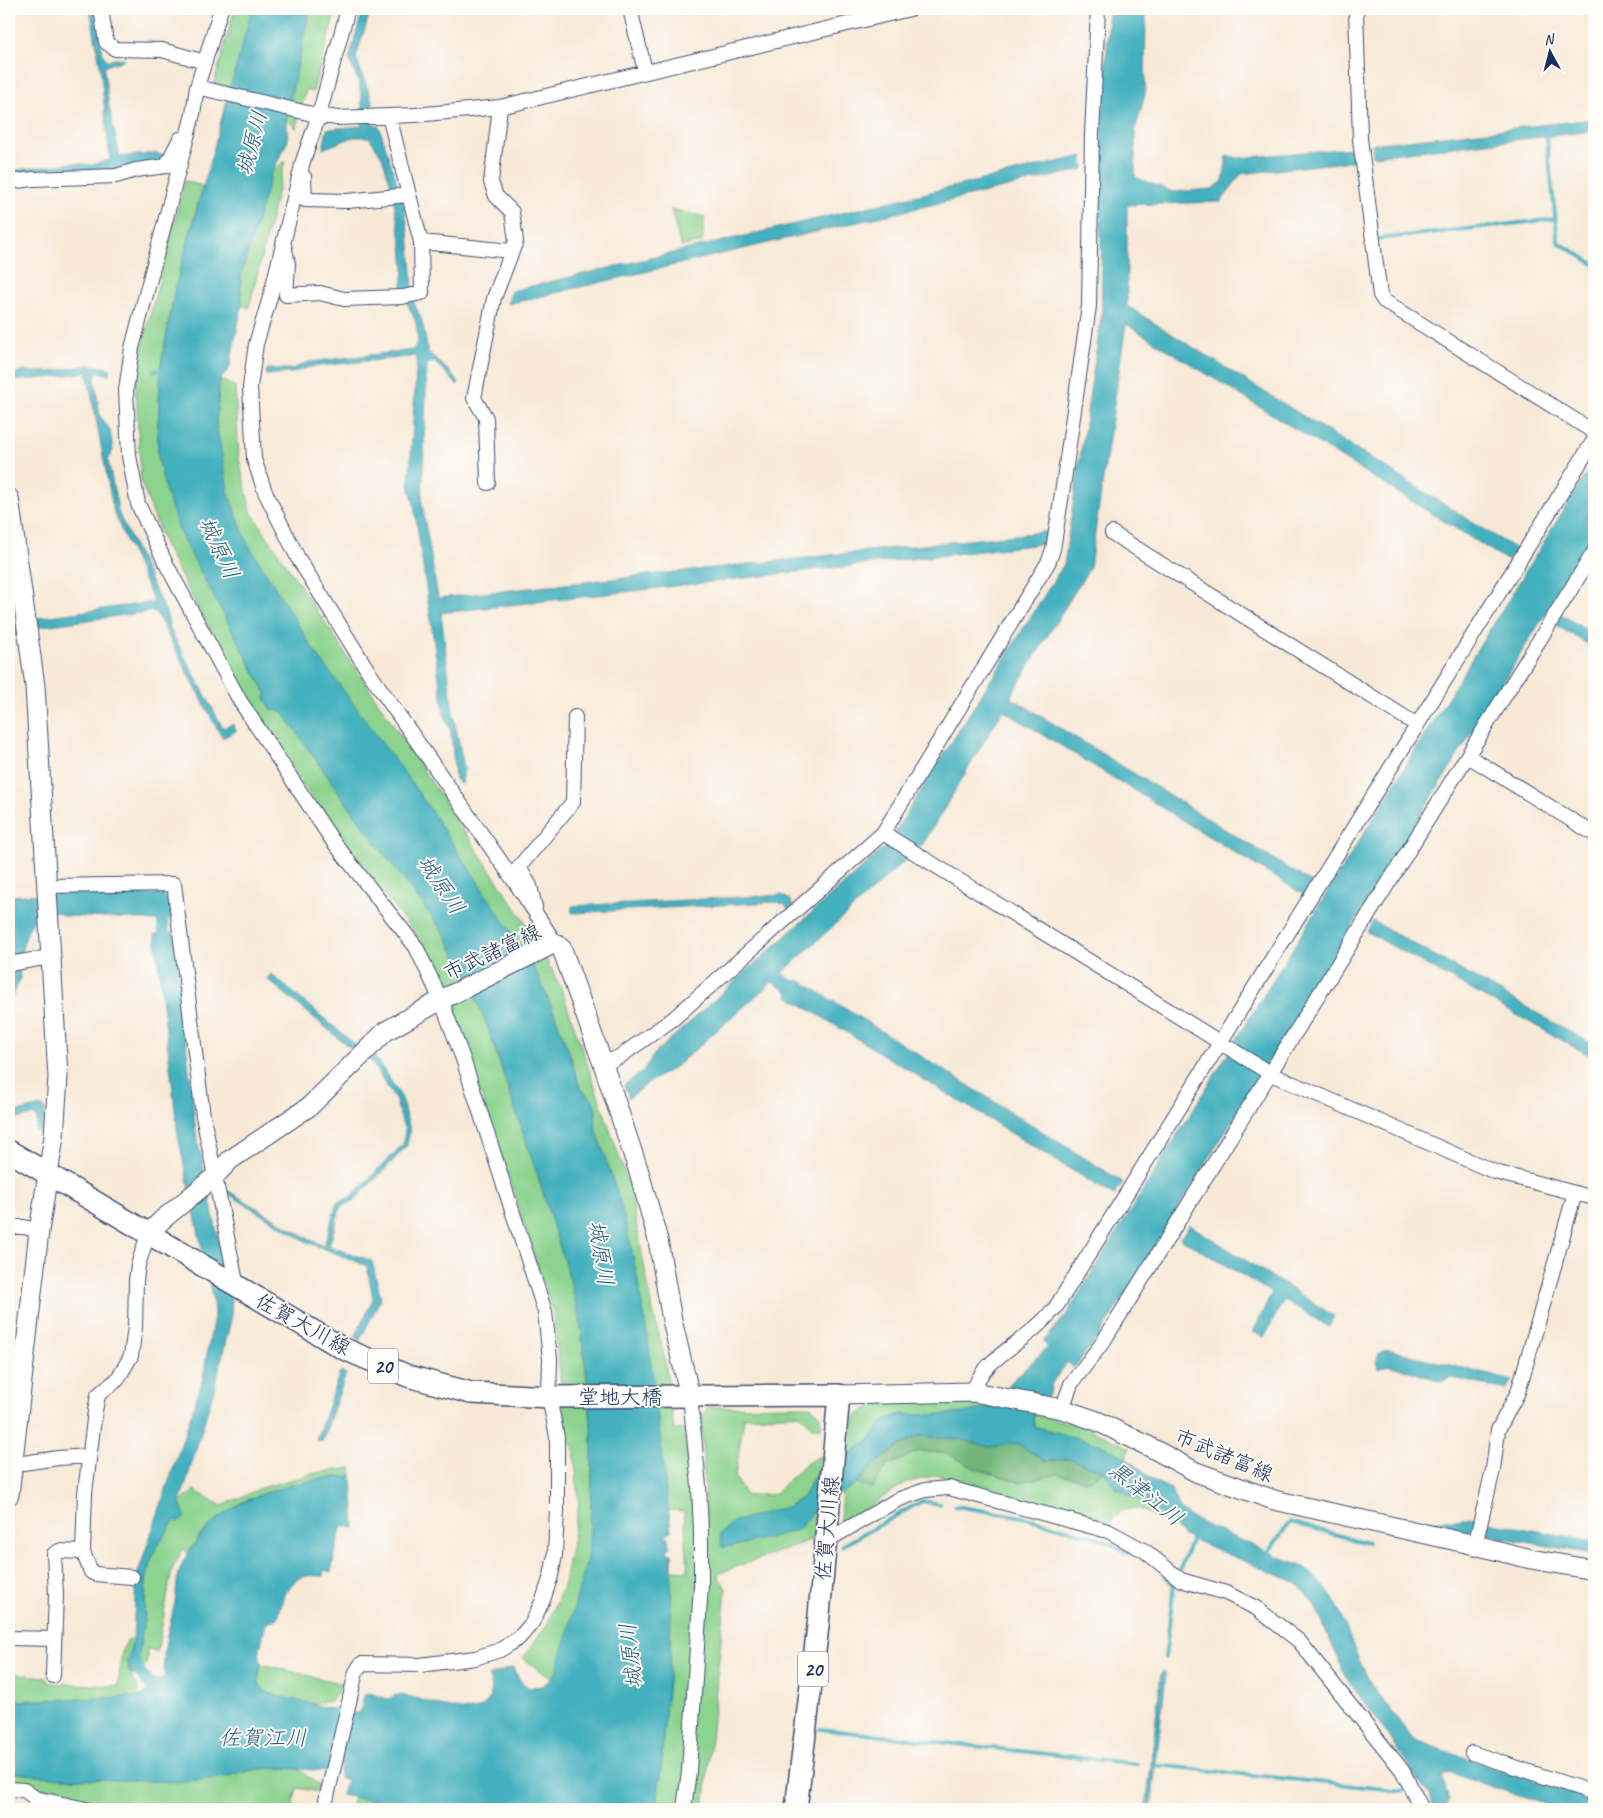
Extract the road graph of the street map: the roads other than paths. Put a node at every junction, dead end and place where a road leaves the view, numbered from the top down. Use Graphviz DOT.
graph roads {
  1 [pos="101,9"];
  2 [pos="221,9"];
  3 [pos="348,9"];
  4 [pos="630,9"];
  5 [pos="910,9"];
  6 [pos="1098,9"];
  7 [pos="1356,9"];
  8 [pos="205,62"];
  9 [pos="645,71"];
  10 [pos="200,88"];
  11 [pos="500,107"];
  12 [pos="193,114"];
  13 [pos="316,115"];
  14 [pos="389,116"];
  15 [pos="303,161"];
  16 [pos="9,182"];
  17 [pos="400,195"];
  18 [pos="283,240"];
  19 [pos="421,242"];
  20 [pos="511,251"];
  21 [pos="1594,432"];
  22 [pos="1594,440"];
  23 [pos="488,483"];
  24 [pos="9,498"];
  25 [pos="1112,533"];
  26 [pos="1594,552"];
  27 [pos="575,716"];
  28 [pos="1417,725"];
  29 [pos="1468,756"];
  30 [pos="885,834"];
  31 [pos="1594,834"];
  32 [pos="46,889"];
  33 [pos="536,915"];
  34 [pos="553,945"];
  35 [pos="50,957"];
  36 [pos="9,964"];
  37 [pos="442,1000"];
  38 [pos="1223,1045"];
  39 [pos="603,1064"];
  40 [pos="1269,1073"];
  41 [pos="9,1151"];
  42 [pos="48,1174"];
  43 [pos="214,1176"];
  44 [pos="1575,1193"];
  45 [pos="1594,1198"];
  46 [pos="9,1228"];
  47 [pos="39,1231"];
  48 [pos="148,1234"];
  49 [pos="235,1286"];
  50 [pos="980,1393"];
  51 [pos="839,1395"];
  52 [pos="690,1396"];
  53 [pos="549,1397"];
  54 [pos="1054,1408"];
  55 [pos="89,1456"];
  56 [pos="10,1464"];
  57 [pos="9,1495"];
  58 [pos="826,1535"];
  59 [pos="1477,1539"];
  60 [pos="82,1552"];
  61 [pos="1594,1570"];
  62 [pos="132,1577"];
  63 [pos="9,1638"];
  64 [pos="54,1639"];
  65 [pos="53,1676"];
  66 [pos="1472,1753"];
  67 [pos="9,1788"];
  68 [pos="1594,1793"];
  69 [pos="86,1809"];
  70 [pos="324,1809"];
  71 [pos="684,1809"];
  72 [pos="796,1809"];
  73 [pos="1422,1809"];
  1 -- 8 [label="street"];
  2 -- 8 [label="street"];
  3 -- 13 [label="street"];
  4 -- 9 [label="street"];
  5 -- 9 [label="street"];
  6 -- 30 [label="street"];
  7 -- 21 [label="street"];
  8 -- 10 [label="street"];
  9 -- 11 [label="street"];
  10 -- 12 [label="street"];
  10 -- 13 [label="street"];
  11 -- 14 [label="street"];
  11 -- 20 [label="street"];
  12 -- 16 [label="street"];
  12 -- 37 [label="street"];
  13 -- 14 [label="street"];
  13 -- 15 [label="street"];
  14 -- 17 [label="street"];
  15 -- 17 [label="street"];
  15 -- 18 [label="street"];
  17 -- 19 [label="street"];
  18 -- 19 [label="street"];
  18 -- 33 [label="street"];
  19 -- 20 [label="street"];
  20 -- 23 [label="street"];
  22 -- 28 [label="street"];
  24 -- 32 [label="main road"];
  25 -- 28 [label="street"];
  26 -- 29 [label="street"];
  27 -- 33 [label="street"];
  28 -- 38 [label="street"];
  29 -- 31 [label="street"];
  29 -- 40 [label="street"];
  30 -- 38 [label="street"];
  30 -- 39 [label="street"];
  32 -- 35 [label="main road"];
  32 -- 43 [label="street"];
  33 -- 34 [label="street"];
  34 -- 37 [label="main road, 市武諸富線"];
  34 -- 39 [label="main road, 市武諸富線"];
  35 -- 36 [label="street"];
  35 -- 42 [label="main road"];
  37 -- 43 [label="main road, 市武諸富線"];
  37 -- 53 [label="street"];
  38 -- 40 [label="street"];
  38 -- 50 [label="street"];
  39 -- 52 [label="main road, 市武諸富線"];
  40 -- 44 [label="street"];
  40 -- 54 [label="street"];
  41 -- 42 [label="main road, 20"];
  42 -- 47 [label="main road"];
  42 -- 48 [label="main road, 20"];
  43 -- 48 [label="main road, 市武諸富線"];
  43 -- 49 [label="street"];
  44 -- 45 [label="street"];
  44 -- 59 [label="street"];
  46 -- 47 [label="street"];
  47 -- 56 [label="main road"];
  48 -- 49 [label="main road, 20"];
  48 -- 55 [label="street"];
  49 -- 53 [label="main road, 佐賀大川線 / 20"];
  50 -- 51 [label="main road, 市武諸富線"];
  50 -- 54 [label="main road, 市武諸富線"];
  51 -- 52 [label="main road, 20"];
  51 -- 58 [label="main road, 佐賀大川線 / 20"];
  52 -- 53 [label="main road, 堂地大橋 / 20"];
  52 -- 71 [label="street"];
  53 -- 70 [label="street"];
  54 -- 59 [label="main road, 市武諸富線"];
  55 -- 56 [label="street"];
  55 -- 60 [label="street"];
  56 -- 57 [label="main road"];
  58 -- 72 [label="main road, 佐賀大川線 / 20"];
  58 -- 73 [label="street"];
  59 -- 61 [label="main road, 市武諸富線"];
  60 -- 62 [label="street"];
  60 -- 64 [label="street"];
  63 -- 64 [label="street"];
  64 -- 65 [label="street"];
  66 -- 68 [label="street"];
  67 -- 69 [label="street"];
}
